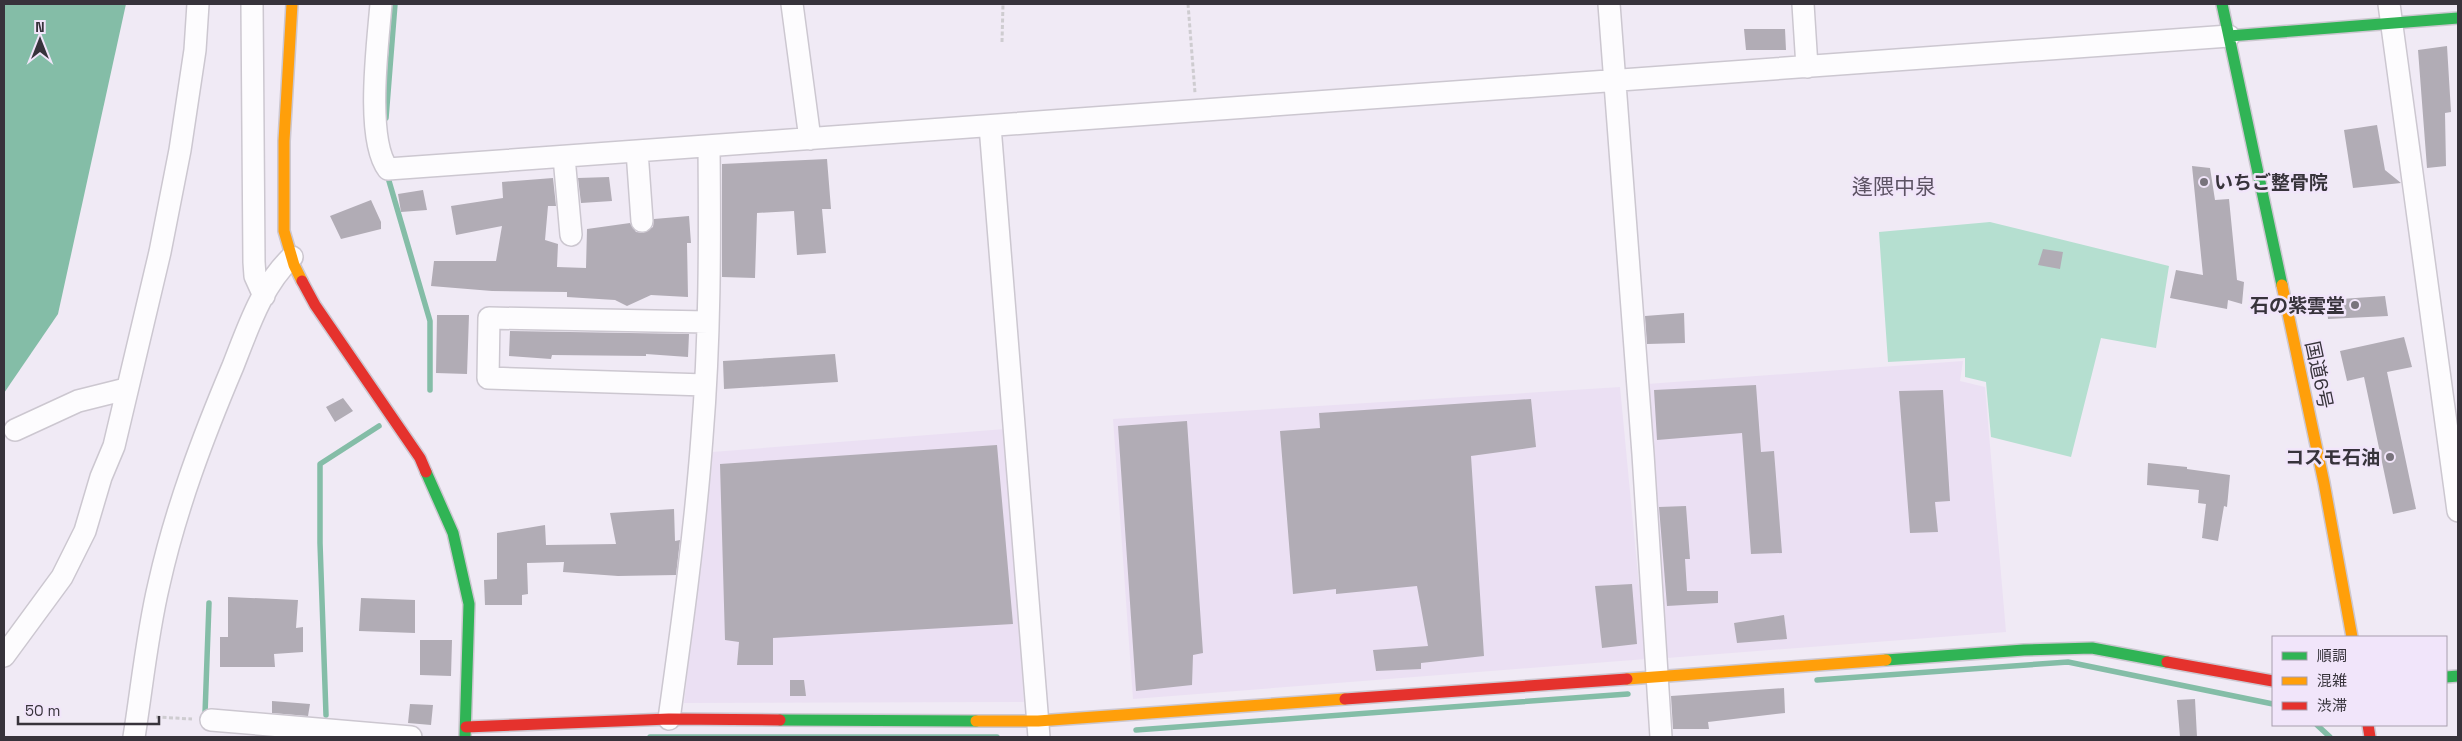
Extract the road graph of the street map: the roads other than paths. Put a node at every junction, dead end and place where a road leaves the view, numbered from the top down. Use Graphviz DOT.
graph roads {
  1 [pos="198,4"];
  2 [pos="252,4"];
  3 [pos="292,4"];
  4 [pos="381,4"];
  5 [pos="792,4"];
  6 [pos="1609,4"];
  7 [pos="1803,4"];
  8 [pos="2222,4"];
  9 [pos="2390,13"];
  10 [pos="2458,18"];
  11 [pos="2229,36"];
  12 [pos="1807,67"];
  13 [pos="1615,79"];
  14 [pos="990,126"];
  15 [pos="810,139"];
  16 [pos="710,146"];
  17 [pos="637,151"];
  18 [pos="564,156"];
  19 [pos="642,221"];
  20 [pos="570,235"];
  21 [pos="292,256"];
  22 [pos="264,296"];
  23 [pos="708,322"];
  24 [pos="705,384"];
  25 [pos="126,389"];
  26 [pos="16,430"];
  27 [pos="2458,511"];
  28 [pos="2352,636"];
  29 [pos="4,656"];
  30 [pos="1658,677"];
  31 [pos="2272,681"];
  32 [pos="669,719"];
  33 [pos="211,720"];
  34 [pos="1038,729"];
  35 [pos="466,732"];
  36 [pos="134,737"];
  37 [pos="411,737"];
  38 [pos="1661,737"];
  1 -- 25 [label="street"];
  2 -- 22 [label="street"];
  3 -- 21 [label="main road"];
  4 -- 18 [label="street"];
  5 -- 15 [label="street"];
  6 -- 13 [label="street"];
  7 -- 12 [label="street"];
  8 -- 11 [label="main road, 国道6号"];
  9 -- 10 [label="main road"];
  9 -- 11 [label="main road"];
  9 -- 27 [label="street"];
  11 -- 12 [label="street"];
  11 -- 28 [label="main road, 国道6号"];
  12 -- 13 [label="street"];
  13 -- 14 [label="street"];
  13 -- 30 [label="street"];
  14 -- 15 [label="street"];
  14 -- 34 [label="street"];
  15 -- 16 [label="street"];
  16 -- 17 [label="street"];
  16 -- 23 [label="street"];
  17 -- 18 [label="street"];
  17 -- 19 [label="street"];
  18 -- 20 [label="street"];
  21 -- 22 [label="street"];
  21 -- 35 [label="main road"];
  22 -- 36 [label="street"];
  23 -- 24 [label="street"];
  23 -- 24 [label="street"];
  24 -- 32 [label="street"];
  25 -- 26 [label="street"];
  25 -- 29 [label="street"];
  30 -- 31 [label="main road"];
  30 -- 34 [label="main road"];
  30 -- 38 [label="street"];
  32 -- 34 [label="main road"];
  32 -- 35 [label="main road"];
  33 -- 37 [label="street"];
}
